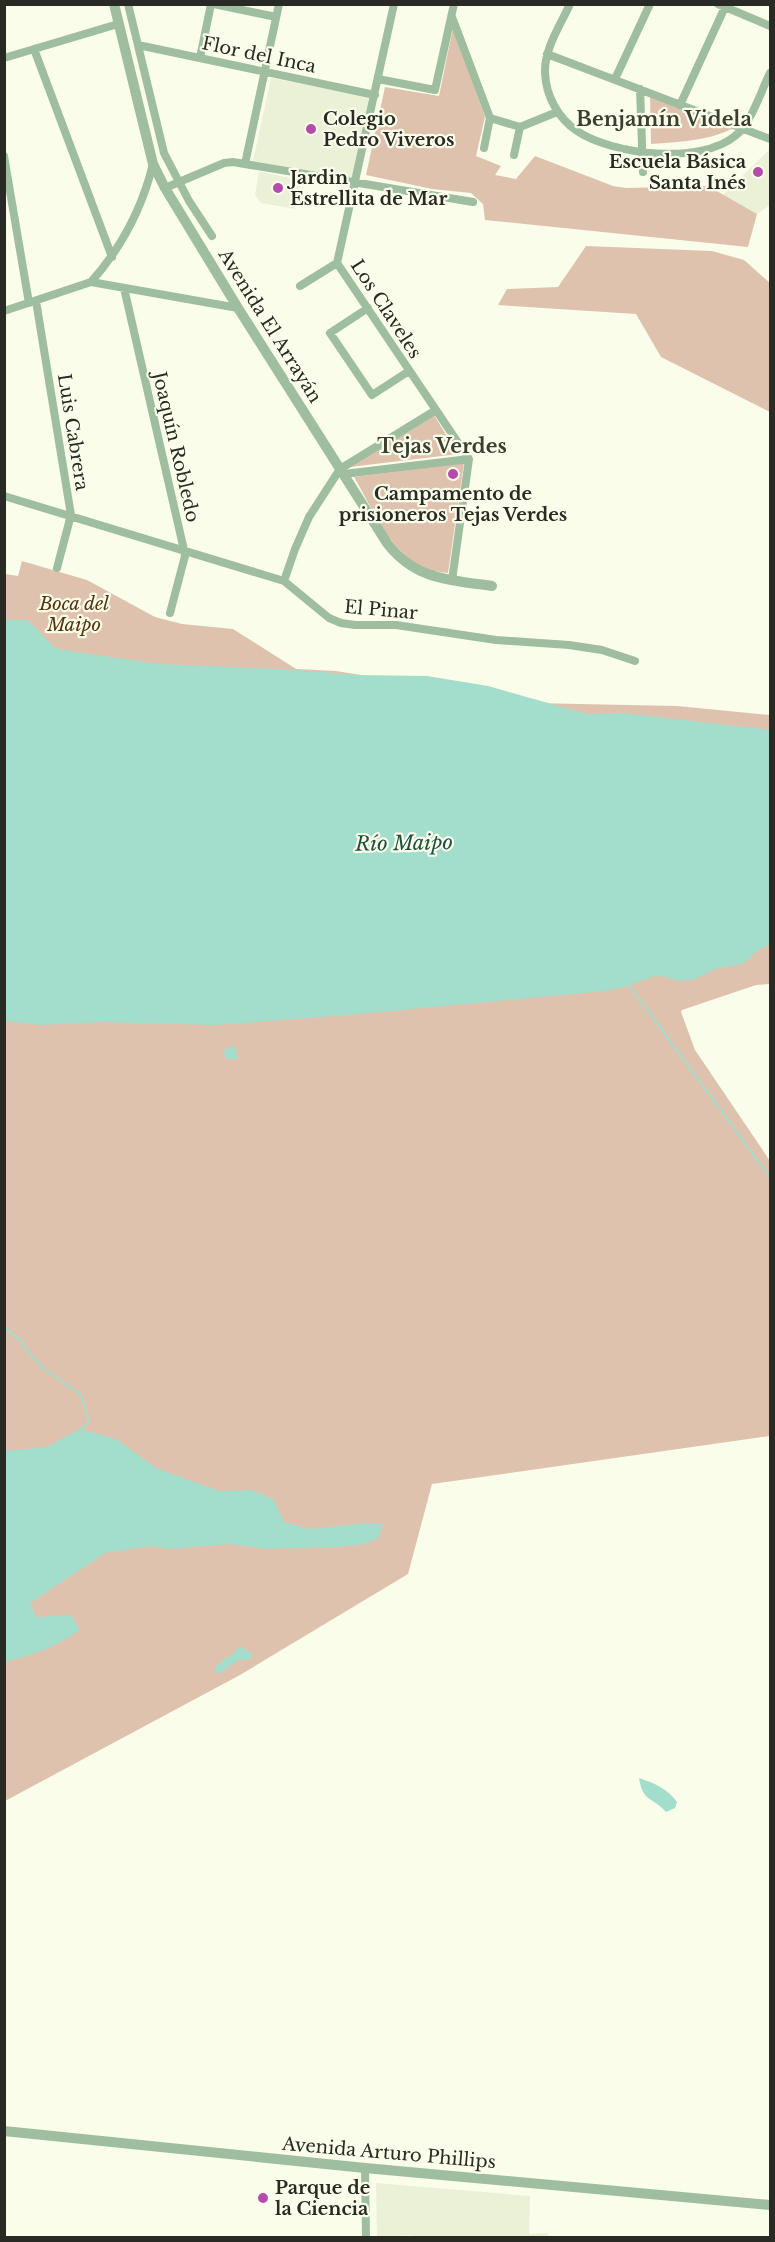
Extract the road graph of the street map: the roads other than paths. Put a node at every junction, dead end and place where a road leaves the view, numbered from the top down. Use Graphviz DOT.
graph roads {
  1 [pos="114,4"];
  2 [pos="128,4"];
  3 [pos="213,4"];
  4 [pos="279,4"];
  5 [pos="394,4"];
  6 [pos="454,4"];
  7 [pos="570,4"];
  8 [pos="650,4"];
  9 [pos="721,6"];
  10 [pos="452,16"];
  11 [pos="276,17"];
  12 [pos="118,24"];
  13 [pos="771,26"];
  14 [pos="138,45"];
  15 [pos="34,49"];
  16 [pos="547,54"];
  17 [pos="4,58"];
  18 [pos="200,58"];
  19 [pos="265,72"];
  20 [pos="771,72"];
  21 [pos="378,80"];
  22 [pos="615,80"];
  23 [pos="640,89"];
  24 [pos="375,94"];
  25 [pos="680,105"];
  26 [pos="557,112"];
  27 [pos="490,118"];
  28 [pos="520,127"];
  29 [pos="743,129"];
  30 [pos="771,139"];
  31 [pos="484,148"];
  32 [pos="641,153"];
  33 [pos="514,155"];
  34 [pos="4,156"];
  35 [pos="153,164"];
  36 [pos="245,164"];
  37 [pos="643,172"];
  38 [pos="178,182"];
  39 [pos="356,182"];
  40 [pos="165,188"];
  41 [pos="473,202"];
  42 [pos="212,236"];
  43 [pos="112,257"];
  44 [pos="337,263"];
  45 [pos="91,282"];
  46 [pos="300,286"];
  47 [pos="124,288"];
  48 [pos="33,302"];
  49 [pos="238,308"];
  50 [pos="368,308"];
  51 [pos="4,311"];
  52 [pos="409,371"];
  53 [pos="436,410"];
  54 [pos="470,459"];
  55 [pos="342,471"];
  56 [pos="4,496"];
  57 [pos="71,515"];
  58 [pos="184,550"];
  59 [pos="57,567"];
  60 [pos="452,580"];
  61 [pos="284,581"];
  62 [pos="492,586"];
  63 [pos="170,613"];
  64 [pos="635,661"];
  65 [pos="4,2131"];
  66 [pos="365,2168"];
  67 [pos="771,2205"];
  68 [pos="366,2238"];
  1 -- 12 [label="street, Avenida El Arrayán"];
  2 -- 14 [label="street, Avenida El Arrayán"];
  3 -- 11 [label="street"];
  3 -- 18 [label="street"];
  4 -- 11 [label="street"];
  5 -- 21 [label="street, Los Claveles"];
  6 -- 10 [label="street"];
  7 -- 16 [label="street"];
  8 -- 22 [label="street"];
  9 -- 13 [label="street"];
  9 -- 25 [label="street"];
  10 -- 21 [label="street"];
  10 -- 27 [label="street"];
  11 -- 19 [label="street"];
  12 -- 15 [label="street"];
  12 -- 35 [label="street, Avenida El Arrayán"];
  14 -- 18 [label="street, Flor del Inca"];
  14 -- 38 [label="street, Avenida El Arrayán"];
  15 -- 17 [label="street"];
  15 -- 43 [label="street"];
  16 -- 22 [label="street"];
  16 -- 26 [label="street"];
  18 -- 19 [label="street, Flor del Inca"];
  19 -- 24 [label="street, Flor del Inca"];
  19 -- 36 [label="street"];
  20 -- 29 [label="street"];
  21 -- 24 [label="street, Los Claveles"];
  22 -- 23 [label="street"];
  23 -- 25 [label="street"];
  23 -- 32 [label="street"];
  24 -- 39 [label="street, Los Claveles"];
  25 -- 29 [label="street"];
  26 -- 28 [label="street"];
  26 -- 32 [label="street"];
  27 -- 28 [label="street"];
  27 -- 31 [label="street"];
  28 -- 33 [label="street"];
  29 -- 30 [label="street"];
  29 -- 32 [label="street"];
  32 -- 37 [label="street"];
  34 -- 48 [label="street, Luis Cabrera"];
  35 -- 40 [label="street, Avenida El Arrayán"];
  35 -- 43 [label="street"];
  36 -- 38 [label="street"];
  36 -- 39 [label="street"];
  38 -- 40 [label="street"];
  38 -- 42 [label="street, Avenida El Arrayán"];
  39 -- 41 [label="street"];
  39 -- 44 [label="street, Los Claveles"];
  40 -- 49 [label="street, Avenida El Arrayán"];
  43 -- 45 [label="street"];
  44 -- 46 [label="street"];
  44 -- 50 [label="street, Los Claveles"];
  45 -- 47 [label="street"];
  45 -- 48 [label="street"];
  47 -- 49 [label="street"];
  47 -- 58 [label="street, Joaquín Robledo"];
  48 -- 51 [label="street"];
  48 -- 57 [label="street, Luis Cabrera"];
  49 -- 55 [label="street, Avenida El Arrayán"];
  50 -- 52 [label="street, Los Claveles"];
  50 -- 52 [label="street"];
  52 -- 53 [label="street, Los Claveles"];
  53 -- 54 [label="street, Los Claveles"];
  53 -- 55 [label="street"];
  54 -- 55 [label="street"];
  54 -- 60 [label="street"];
  55 -- 60 [label="street, Avenida El Arrayán"];
  55 -- 61 [label="street"];
  56 -- 57 [label="street, El Pinar"];
  57 -- 58 [label="street, El Pinar"];
  57 -- 59 [label="street, Luis Cabrera"];
  58 -- 61 [label="street, El Pinar"];
  58 -- 63 [label="street, Joaquín Robledo"];
  60 -- 62 [label="street, Avenida El Arrayán"];
  61 -- 64 [label="street, El Pinar"];
  65 -- 66 [label="street, Avenida Arturo Phillips"];
  66 -- 67 [label="street, Avenida Arturo Phillips"];
  66 -- 68 [label="street"];
}
